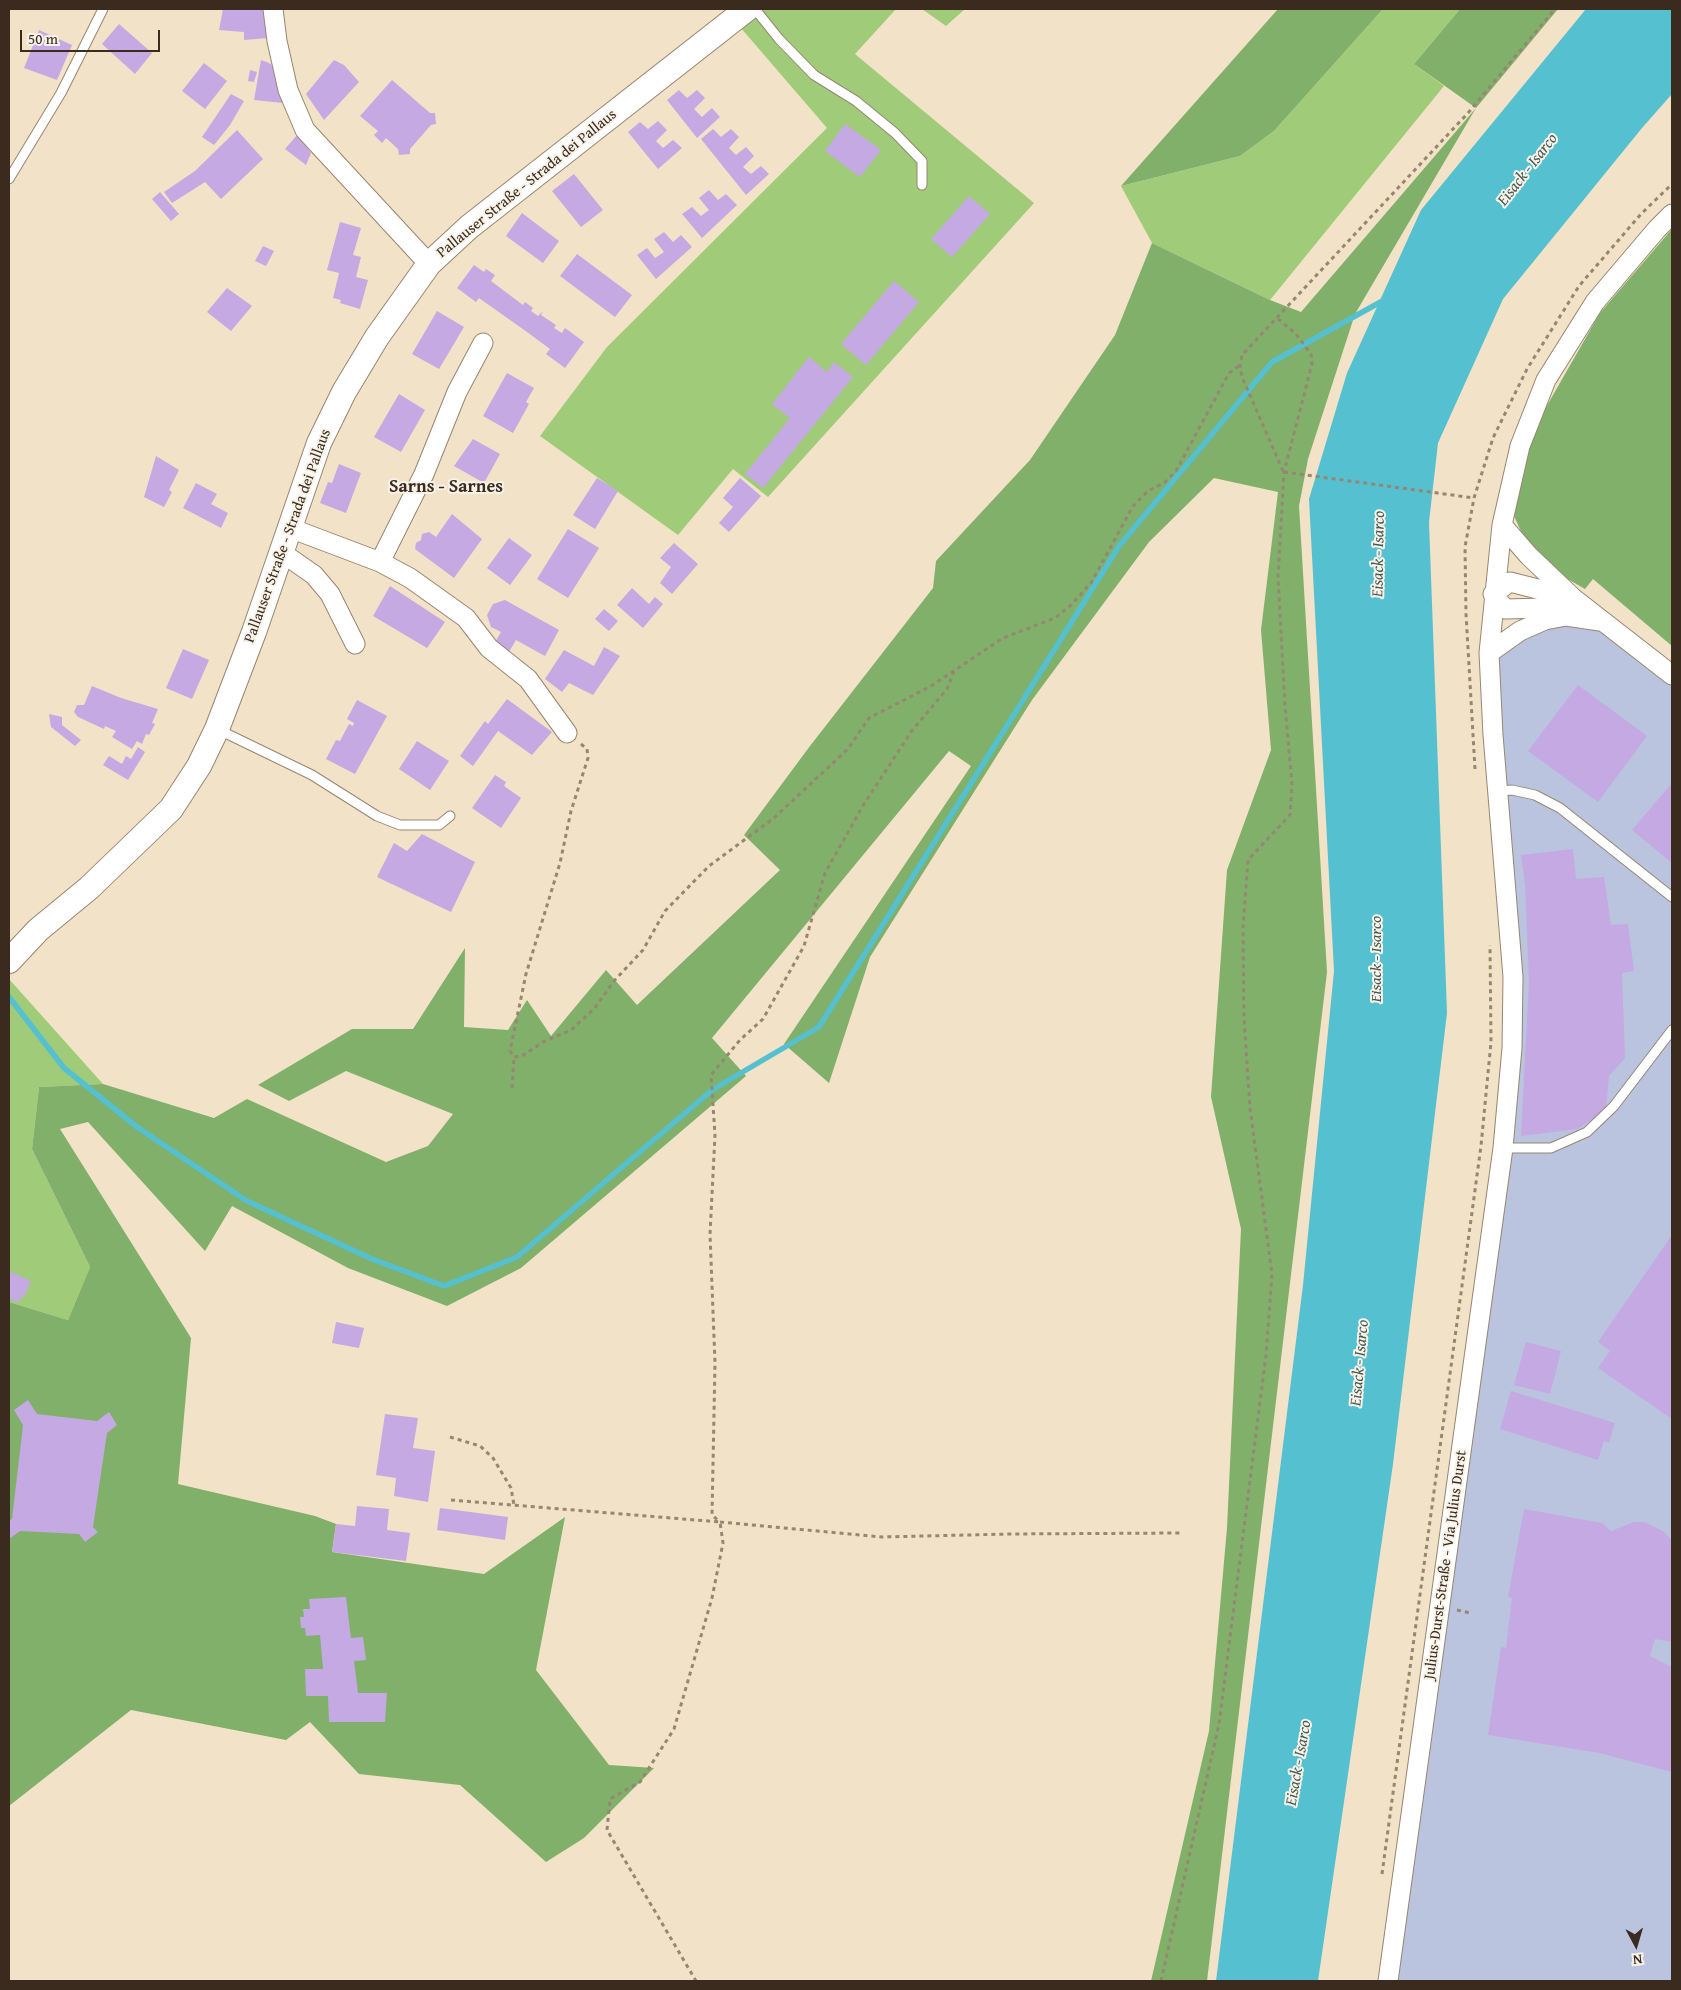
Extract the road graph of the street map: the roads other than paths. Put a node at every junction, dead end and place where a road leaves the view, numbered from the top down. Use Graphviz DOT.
graph roads {
  1 [pos="103,9"];
  2 [pos="273,9"];
  3 [pos="747,9"];
  4 [pos="755,9"];
  5 [pos="9,179"];
  6 [pos="922,185"];
  7 [pos="1672,214"];
  8 [pos="429,264"];
  9 [pos="483,342"];
  10 [pos="1502,525"];
  11 [pos="290,528"];
  12 [pos="281,552"];
  13 [pos="380,562"];
  14 [pos="1493,594"];
  15 [pos="1570,607"];
  16 [pos="355,644"];
  17 [pos="1489,653"];
  18 [pos="1672,675"];
  19 [pos="217,729"];
  20 [pos="566,732"];
  21 [pos="1498,791"];
  22 [pos="450,816"];
  23 [pos="1672,897"];
  24 [pos="9,962"];
  25 [pos="1672,1030"];
  26 [pos="1503,1148"];
  27 [pos="1388,1981"];
  1 -- 5 [label="lane"];
  2 -- 8 [label="street"];
  3 -- 8 [label="street, Pallauser Straße - Strada dei Pallaus"];
  4 -- 6 [label="lane"];
  7 -- 10 [label="street, Julius-Durst-Straße - Via Julius Durst"];
  8 -- 11 [label="street, Pallauser Straße - Strada dei Pallaus"];
  9 -- 13 [label="street"];
  10 -- 14 [label="street, Julius-Durst-Straße - Via Julius Durst"];
  10 -- 15 [label="street"];
  11 -- 12 [label="street, Pallauser Straße - Strada dei Pallaus"];
  11 -- 13 [label="street"];
  12 -- 16 [label="street"];
  12 -- 19 [label="street, Pallauser Straße - Strada dei Pallaus"];
  13 -- 20 [label="street"];
  14 -- 15 [label="street"];
  14 -- 17 [label="street, Julius-Durst-Straße - Via Julius Durst"];
  15 -- 17 [label="street"];
  15 -- 18 [label="street"];
  17 -- 21 [label="street, Julius-Durst-Straße - Via Julius Durst"];
  19 -- 22 [label="lane"];
  19 -- 24 [label="street, Pallauser Straße - Strada dei Pallaus"];
  21 -- 23 [label="lane"];
  21 -- 26 [label="street, Julius-Durst-Straße - Via Julius Durst"];
  25 -- 26 [label="lane"];
  26 -- 27 [label="street, Julius-Durst-Straße - Via Julius Durst"];
}
